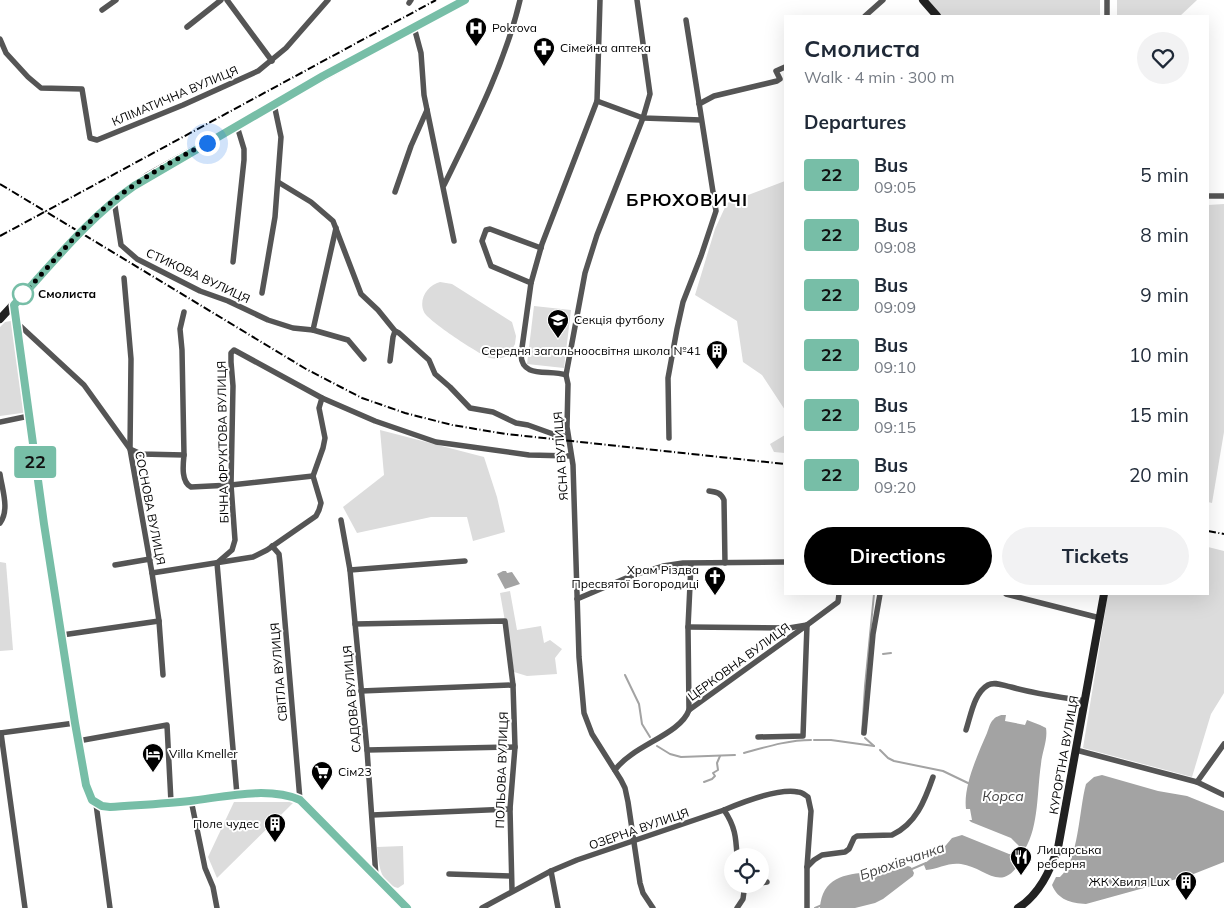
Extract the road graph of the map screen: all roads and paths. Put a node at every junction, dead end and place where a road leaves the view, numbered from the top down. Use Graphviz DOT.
graph roads {
  1 [pos="116,0"];
  2 [pos="221,0"];
  3 [pos="227,0"];
  4 [pos="328,0"];
  5 [pos="465,0"];
  6 [pos="520,0"];
  7 [pos="600,0"];
  8 [pos="637,0"];
  9 [pos="883,0"];
  10 [pos="923,0"];
  11 [pos="1107,0"];
  12 [pos="102,10"];
  13 [pos="865,15"];
  14 [pos="936,15"];
  15 [pos="1107,15"];
  16 [pos="686,20"];
  17 [pos="187,27"];
  18 [pos="414,27"];
  19 [pos="0,40"];
  20 [pos="272,61"];
  21 [pos="784,67"];
  22 [pos="597,101"];
  23 [pos="274,104"];
  24 [pos="699,104"];
  25 [pos="427,110"];
  26 [pos="643,118"];
  27 [pos="701,120"];
  28 [pos="236,126"];
  29 [pos="278,182"];
  30 [pos="444,186"];
  31 [pos="395,192"];
  32 [pos="1209,196"];
  33 [pos="1224,196"];
  34 [pos="114,200"];
  35 [pos="336,228"];
  36 [pos="454,241"];
  37 [pos="542,248"];
  38 [pos="233,262"];
  39 [pos="124,278"];
  40 [pos="531,283"];
  41 [pos="262,293"];
  42 [pos="14,305"];
  43 [pos="184,312"];
  44 [pos="0,319"];
  45 [pos="17,323"];
  46 [pos="314,330"];
  47 [pos="395,331"];
  48 [pos="364,359"];
  49 [pos="390,362"];
  50 [pos="566,375"];
  51 [pos="322,398"];
  52 [pos="29,416"];
  53 [pos="0,422"];
  54 [pos="568,437"];
  55 [pos="669,438"];
  56 [pos="130,450"];
  57 [pos="184,455"];
  58 [pos="571,456"];
  59 [pos="0,474"];
  60 [pos="313,476"];
  61 [pos="231,485"];
  62 [pos="709,492"];
  63 [pos="341,520"];
  64 [pos="0,524"];
  65 [pos="272,546"];
  66 [pos="150,559"];
  67 [pos="465,561"];
  68 [pos="784,562"];
  69 [pos="217,563"];
  70 [pos="725,563"];
  71 [pos="691,564"];
  72 [pos="115,565"];
  73 [pos="350,570"];
  74 [pos="152,573"];
  75 [pos="839,595"];
  76 [pos="880,595"];
  77 [pos="1010,595"];
  78 [pos="1104,595"];
  79 [pos="577,598"];
  80 [pos="1100,618"];
  81 [pos="159,621"];
  82 [pos="355,624"];
  83 [pos="807,625"];
  84 [pos="688,627"];
  85 [pos="62,634"];
  86 [pos="163,675"];
  87 [pos="513,685"];
  88 [pos="362,691"];
  89 [pos="1085,701"];
  90 [pos="689,710"];
  91 [pos="75,723"];
  92 [pos="966,730"];
  93 [pos="1,733"];
  94 [pos="864,733"];
  95 [pos="758,737"];
  96 [pos="78,741"];
  97 [pos="1224,744"];
  98 [pos="515,747"];
  99 [pos="367,750"];
  100 [pos="1076,750"];
  101 [pos="615,770"];
  102 [pos="934,777"];
  103 [pos="1196,782"];
  104 [pos="237,795"];
  105 [pos="1224,796"];
  106 [pos="191,800"];
  107 [pos="300,800"];
  108 [pos="171,802"];
  109 [pos="96,804"];
  110 [pos="510,809"];
  111 [pos="724,810"];
  112 [pos="372,815"];
  113 [pos="633,841"];
  114 [pos="736,848"];
  115 [pos="807,867"];
  116 [pos="551,871"];
  117 [pos="450,874"];
  118 [pos="511,876"];
  119 [pos="376,877"];
  120 [pos="512,890"];
  121 [pos="744,893"];
  122 [pos="649,906"];
  123 [pos="25,908"];
  124 [pos="110,908"];
  125 [pos="217,908"];
  126 [pos="407,908"];
  127 [pos="482,908"];
  128 [pos="558,908"];
  129 [pos="736,908"];
  130 [pos="807,908"];
  131 [pos="1018,908"];
  1 -- 12 [label="street"];
  2 -- 17 [label="street"];
  3 -- 20 [label="street"];
  4 -- 20 [label="street, КЛІМАТИЧНА ВУЛИЦЯ"];
  5 -- 18 [label="main road"];
  6 -- 30 [label="street"];
  7 -- 22 [label="street"];
  8 -- 26 [label="street, ЯСНА ВУЛИЦЯ"];
  9 -- 13 [label="street"];
  10 -- 14 [label="main road"];
  11 -- 15 [label="street"];
  16 -- 24 [label="street"];
  18 -- 23 [label="main road"];
  18 -- 25 [label="street"];
  19 -- 20 [label="street, КЛІМАТИЧНА ВУЛИЦЯ"];
  21 -- 24 [label="street"];
  22 -- 26 [label="street"];
  22 -- 37 [label="street"];
  23 -- 28 [label="main road"];
  23 -- 29 [label="street"];
  24 -- 27 [label="street"];
  25 -- 30 [label="street"];
  25 -- 31 [label="street"];
  26 -- 27 [label="street"];
  26 -- 50 [label="street, ЯСНА ВУЛИЦЯ"];
  27 -- 55 [label="street"];
  28 -- 34 [label="main road"];
  28 -- 38 [label="street"];
  29 -- 35 [label="street"];
  29 -- 41 [label="street"];
  30 -- 36 [label="street"];
  32 -- 33 [label="street"];
  34 -- 42 [label="main road"];
  34 -- 46 [label="street, СТИКОВА ВУЛИЦЯ"];
  35 -- 46 [label="street"];
  35 -- 47 [label="street"];
  37 -- 40 [label="street"];
  37 -- 40 [label="street"];
  39 -- 56 [label="street"];
  40 -- 50 [label="street"];
  42 -- 44 [label="main road"];
  42 -- 45 [label="street"];
  43 -- 57 [label="street"];
  45 -- 52 [label="street"];
  45 -- 56 [label="street, СОСНОВА ВУЛИЦЯ"];
  46 -- 48 [label="street, СТИКОВА ВУЛИЦЯ"];
  47 -- 49 [label="street"];
  47 -- 54 [label="street"];
  50 -- 54 [label="street, ЯСНА ВУЛИЦЯ"];
  51 -- 58 [label="street"];
  51 -- 60 [label="street"];
  51 -- 61 [label="street, БІЧНА ФРУКТОВА ВУЛИЦЯ"];
  52 -- 53 [label="street"];
  52 -- 85 [label="street"];
  54 -- 58 [label="street, ЯСНА ВУЛИЦЯ"];
  56 -- 57 [label="street"];
  56 -- 66 [label="street, СОСНОВА ВУЛИЦЯ"];
  57 -- 61 [label="street"];
  58 -- 79 [label="street, ЯСНА ВУЛИЦЯ"];
  59 -- 64 [label="street"];
  60 -- 61 [label="street"];
  60 -- 65 [label="street"];
  61 -- 69 [label="street, БІЧНА ФРУКТОВА ВУЛИЦЯ"];
  62 -- 70 [label="street"];
  63 -- 73 [label="street, САДОВА ВУЛИЦЯ"];
  65 -- 69 [label="street"];
  65 -- 107 [label="street, СВІТЛА ВУЛИЦЯ"];
  66 -- 72 [label="street"];
  66 -- 74 [label="street, СОСНОВА ВУЛИЦЯ"];
  67 -- 73 [label="street"];
  68 -- 70 [label="street"];
  69 -- 74 [label="street"];
  69 -- 104 [label="street"];
  70 -- 71 [label="street"];
  71 -- 79 [label="street"];
  71 -- 84 [label="street"];
  73 -- 82 [label="street, САДОВА ВУЛИЦЯ"];
  74 -- 81 [label="street, СОСНОВА ВУЛИЦЯ"];
  75 -- 83 [label="street, ЦЕРКОВНА ВУЛИЦЯ"];
  76 -- 94 [label="street"];
  77 -- 80 [label="street"];
  78 -- 80 [label="main road, КУРОРТНА ВУЛИЦЯ"];
  79 -- 101 [label="street, ЯСНА ВУЛИЦЯ"];
  80 -- 89 [label="main road, КУРОРТНА ВУЛИЦЯ"];
  81 -- 85 [label="street"];
  81 -- 86 [label="street, СОСНОВА ВУЛИЦЯ"];
  82 -- 87 [label="street, ПОЛЬОВА ВУЛИЦЯ"];
  82 -- 88 [label="street, САДОВА ВУЛИЦЯ"];
  83 -- 84 [label="street"];
  83 -- 90 [label="street, ЦЕРКОВНА ВУЛИЦЯ"];
  83 -- 95 [label="street"];
  84 -- 90 [label="street"];
  85 -- 91 [label="street"];
  87 -- 88 [label="street"];
  87 -- 98 [label="street, ПОЛЬОВА ВУЛИЦЯ"];
  88 -- 99 [label="street, САДОВА ВУЛИЦЯ"];
  89 -- 92 [label="street"];
  89 -- 100 [label="main road, КУРОРТНА ВУЛИЦЯ"];
  90 -- 101 [label="street, ЦЕРКОВНА ВУЛИЦЯ"];
  91 -- 93 [label="street"];
  91 -- 96 [label="street"];
  93 -- 123 [label="street"];
  96 -- 108 [label="street"];
  96 -- 109 [label="street"];
  97 -- 103 [label="street"];
  98 -- 99 [label="street"];
  98 -- 110 [label="street, ПОЛЬОВА ВУЛИЦЯ"];
  99 -- 112 [label="street, САДОВА ВУЛИЦЯ"];
  100 -- 103 [label="street"];
  100 -- 131 [label="main road, КУРОРТНА ВУЛИЦЯ"];
  101 -- 113 [label="street, ЯСНА ВУЛИЦЯ"];
  102 -- 115 [label="street"];
  103 -- 105 [label="street"];
  104 -- 106 [label="street"];
  104 -- 107 [label="street"];
  106 -- 108 [label="street"];
  106 -- 125 [label="street"];
  107 -- 119 [label="street"];
  108 -- 109 [label="street"];
  109 -- 124 [label="street"];
  110 -- 112 [label="street"];
  110 -- 118 [label="street, ПОЛЬОВА ВУЛИЦЯ"];
  111 -- 113 [label="street, ОЗЕРНА ВУЛИЦЯ"];
  111 -- 114 [label="street"];
  111 -- 115 [label="street, ОЗЕРНА ВУЛИЦЯ"];
  112 -- 119 [label="street, САДОВА ВУЛИЦЯ"];
  113 -- 116 [label="street, ОЗЕРНА ВУЛИЦЯ"];
  113 -- 122 [label="street, ЯСНА ВУЛИЦЯ"];
  115 -- 130 [label="street"];
  116 -- 120 [label="street, ОЗЕРНА ВУЛИЦЯ"];
  116 -- 128 [label="street"];
  117 -- 118 [label="street"];
  118 -- 120 [label="street, ПОЛЬОВА ВУЛИЦЯ"];
  119 -- 126 [label="street"];
  120 -- 127 [label="street, ОЗЕРНА ВУЛИЦЯ"];
  121 -- 129 [label="street"];
}
